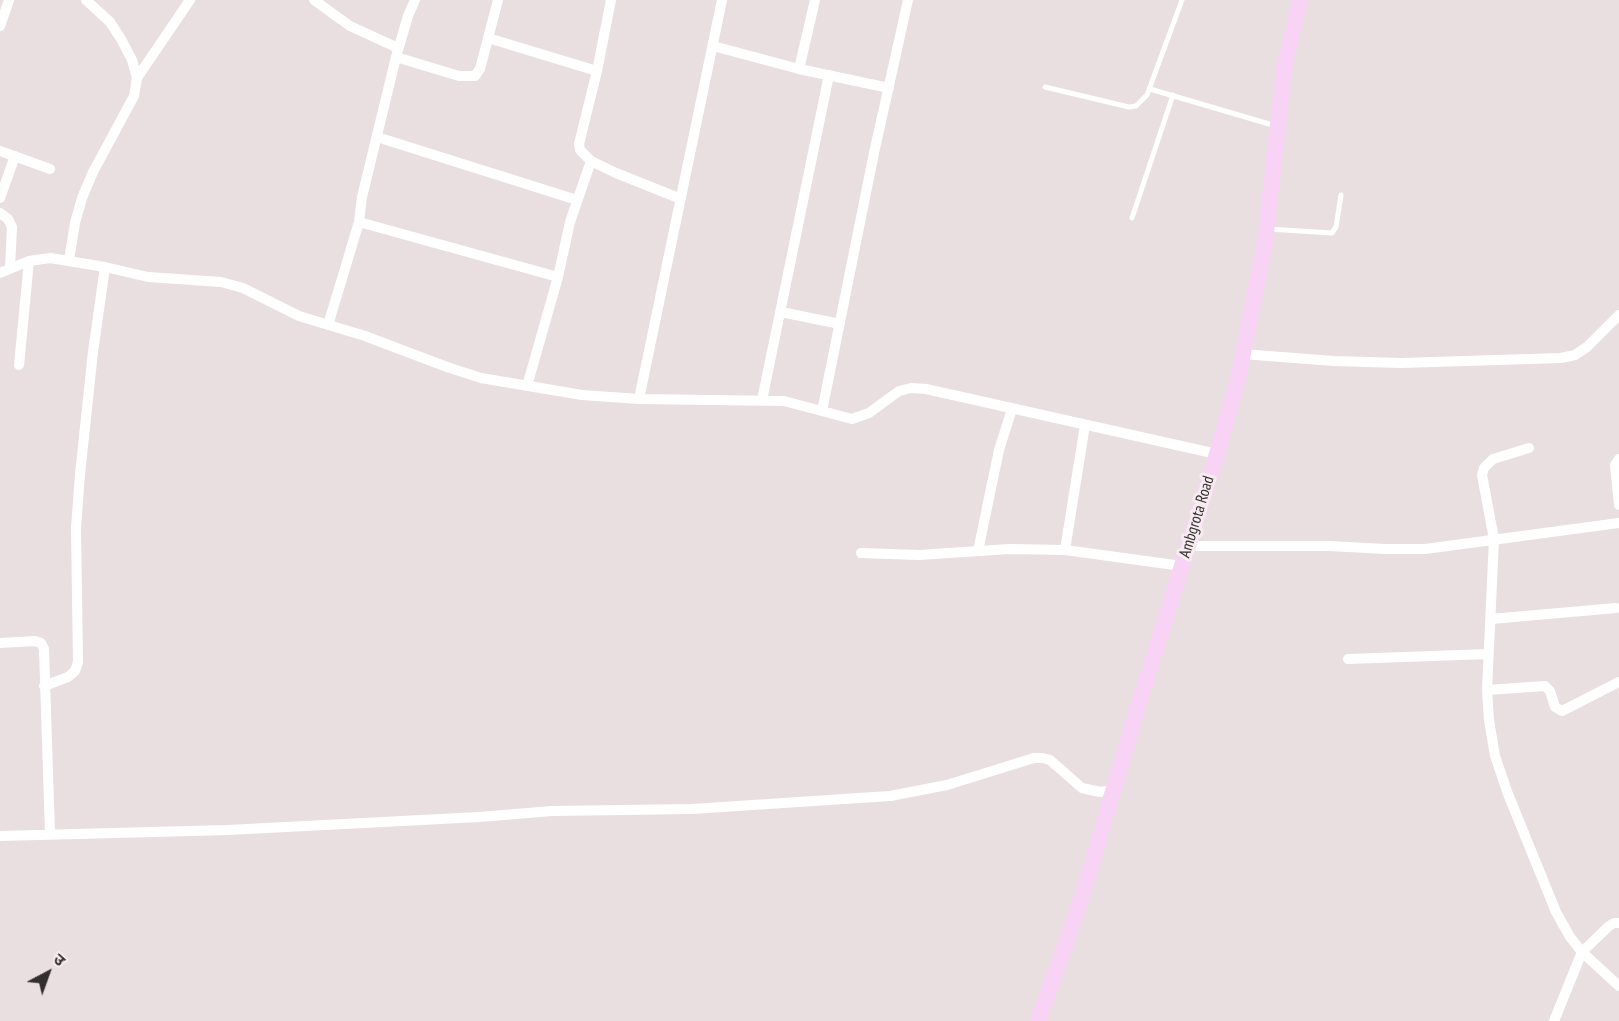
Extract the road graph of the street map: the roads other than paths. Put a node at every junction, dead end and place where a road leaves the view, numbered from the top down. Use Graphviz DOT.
graph roads {
  1 [pos="9,0"];
  2 [pos="86,0"];
  3 [pos="190,0"];
  4 [pos="314,0"];
  5 [pos="498,0"];
  6 [pos="611,0"];
  7 [pos="722,0"];
  8 [pos="815,0"];
  9 [pos="908,0"];
  10 [pos="1182,0"];
  11 [pos="1300,0"];
  12 [pos="413,1"];
  13 [pos="0,26"];
  14 [pos="488,38"];
  15 [pos="713,46"];
  16 [pos="397,53"];
  17 [pos="799,69"];
  18 [pos="597,72"];
  19 [pos="829,75"];
  20 [pos="137,78"];
  21 [pos="1045,87"];
  22 [pos="889,88"];
  23 [pos="1150,89"];
  24 [pos="1173,95"];
  25 [pos="1278,127"];
  26 [pos="377,137"];
  27 [pos="0,151"];
  28 [pos="15,156"];
  29 [pos="591,161"];
  30 [pos="50,169"];
  31 [pos="1341,195"];
  32 [pos="0,198"];
  33 [pos="681,199"];
  34 [pos="577,200"];
  35 [pos="0,213"];
  36 [pos="1132,218"];
  37 [pos="359,222"];
  38 [pos="1266,229"];
  39 [pos="69,260"];
  40 [pos="29,261"];
  41 [pos="105,267"];
  42 [pos="5,271"];
  43 [pos="558,277"];
  44 [pos="781,312"];
  45 [pos="1619,315"];
  46 [pos="840,324"];
  47 [pos="328,325"];
  48 [pos="1242,354"];
  49 [pos="19,365"];
  50 [pos="527,386"];
  51 [pos="639,399"];
  52 [pos="762,400"];
  53 [pos="1012,409"];
  54 [pos="822,411"];
  55 [pos="1085,425"];
  56 [pos="1529,448"];
  57 [pos="1217,454"];
  58 [pos="1619,459"];
  59 [pos="1619,505"];
  60 [pos="1619,523"];
  61 [pos="1494,539"];
  62 [pos="1188,546"];
  63 [pos="1065,550"];
  64 [pos="978,551"];
  65 [pos="861,553"];
  66 [pos="1182,566"];
  67 [pos="1616,608"];
  68 [pos="1491,619"];
  69 [pos="0,643"];
  70 [pos="1488,654"];
  71 [pos="1348,659"];
  72 [pos="1619,682"];
  73 [pos="44,686"];
  74 [pos="1487,690"];
  75 [pos="1114,790"];
  76 [pos="50,834"];
  77 [pos="0,836"];
  78 [pos="1619,923"];
  79 [pos="1582,952"];
  80 [pos="1619,986"];
  81 [pos="1038,1021"];
  82 [pos="1554,1021"];
  1 -- 13 [label="street"];
  2 -- 20 [label="street"];
  3 -- 20 [label="street"];
  4 -- 16 [label="street"];
  5 -- 14 [label="street"];
  6 -- 18 [label="street"];
  7 -- 15 [label="street"];
  8 -- 17 [label="street"];
  9 -- 22 [label="street"];
  10 -- 23 [label="lane"];
  11 -- 25 [label="main road, Ambgrota Road"];
  12 -- 16 [label="street"];
  14 -- 16 [label="street"];
  14 -- 18 [label="street"];
  15 -- 17 [label="street"];
  15 -- 33 [label="street"];
  16 -- 26 [label="street"];
  17 -- 19 [label="street"];
  18 -- 29 [label="street"];
  19 -- 22 [label="street"];
  19 -- 44 [label="street"];
  20 -- 39 [label="street"];
  21 -- 23 [label="lane"];
  22 -- 46 [label="street"];
  23 -- 24 [label="lane"];
  24 -- 25 [label="lane"];
  24 -- 36 [label="lane"];
  25 -- 38 [label="main road, Ambgrota Road"];
  26 -- 34 [label="street"];
  26 -- 37 [label="street"];
  27 -- 28 [label="street"];
  28 -- 30 [label="street"];
  28 -- 32 [label="street"];
  29 -- 33 [label="street"];
  29 -- 34 [label="street"];
  31 -- 38 [label="lane"];
  33 -- 51 [label="street"];
  34 -- 43 [label="street"];
  35 -- 42 [label="street"];
  37 -- 43 [label="street"];
  37 -- 47 [label="street"];
  38 -- 48 [label="main road, Ambgrota Road"];
  39 -- 40 [label="street"];
  39 -- 41 [label="street"];
  40 -- 42 [label="street"];
  40 -- 49 [label="street"];
  41 -- 47 [label="street"];
  41 -- 73 [label="street"];
  43 -- 50 [label="street"];
  44 -- 46 [label="street"];
  44 -- 52 [label="street"];
  45 -- 48 [label="street"];
  46 -- 54 [label="street"];
  47 -- 50 [label="street"];
  48 -- 57 [label="main road, Ambgrota Road"];
  50 -- 51 [label="street"];
  51 -- 52 [label="street"];
  52 -- 54 [label="street"];
  53 -- 54 [label="street"];
  53 -- 55 [label="street"];
  53 -- 64 [label="street"];
  55 -- 57 [label="street"];
  55 -- 63 [label="street"];
  56 -- 61 [label="street"];
  57 -- 62 [label="main road, Ambgrota Road"];
  58 -- 59 [label="street"];
  60 -- 61 [label="street"];
  61 -- 62 [label="street"];
  61 -- 68 [label="street"];
  62 -- 66 [label="main road, Ambgrota Road"];
  63 -- 64 [label="street"];
  63 -- 66 [label="street"];
  64 -- 65 [label="street"];
  66 -- 75 [label="main road, Ambgrota Road"];
  67 -- 68 [label="street"];
  68 -- 70 [label="street"];
  69 -- 73 [label="street"];
  70 -- 71 [label="street"];
  70 -- 74 [label="street"];
  72 -- 74 [label="street"];
  73 -- 76 [label="street"];
  74 -- 79 [label="street"];
  75 -- 76 [label="street"];
  75 -- 81 [label="main road, Ambgrota Road"];
  76 -- 77 [label="street"];
  78 -- 79 [label="street"];
  79 -- 80 [label="street"];
  79 -- 82 [label="street"];
}
